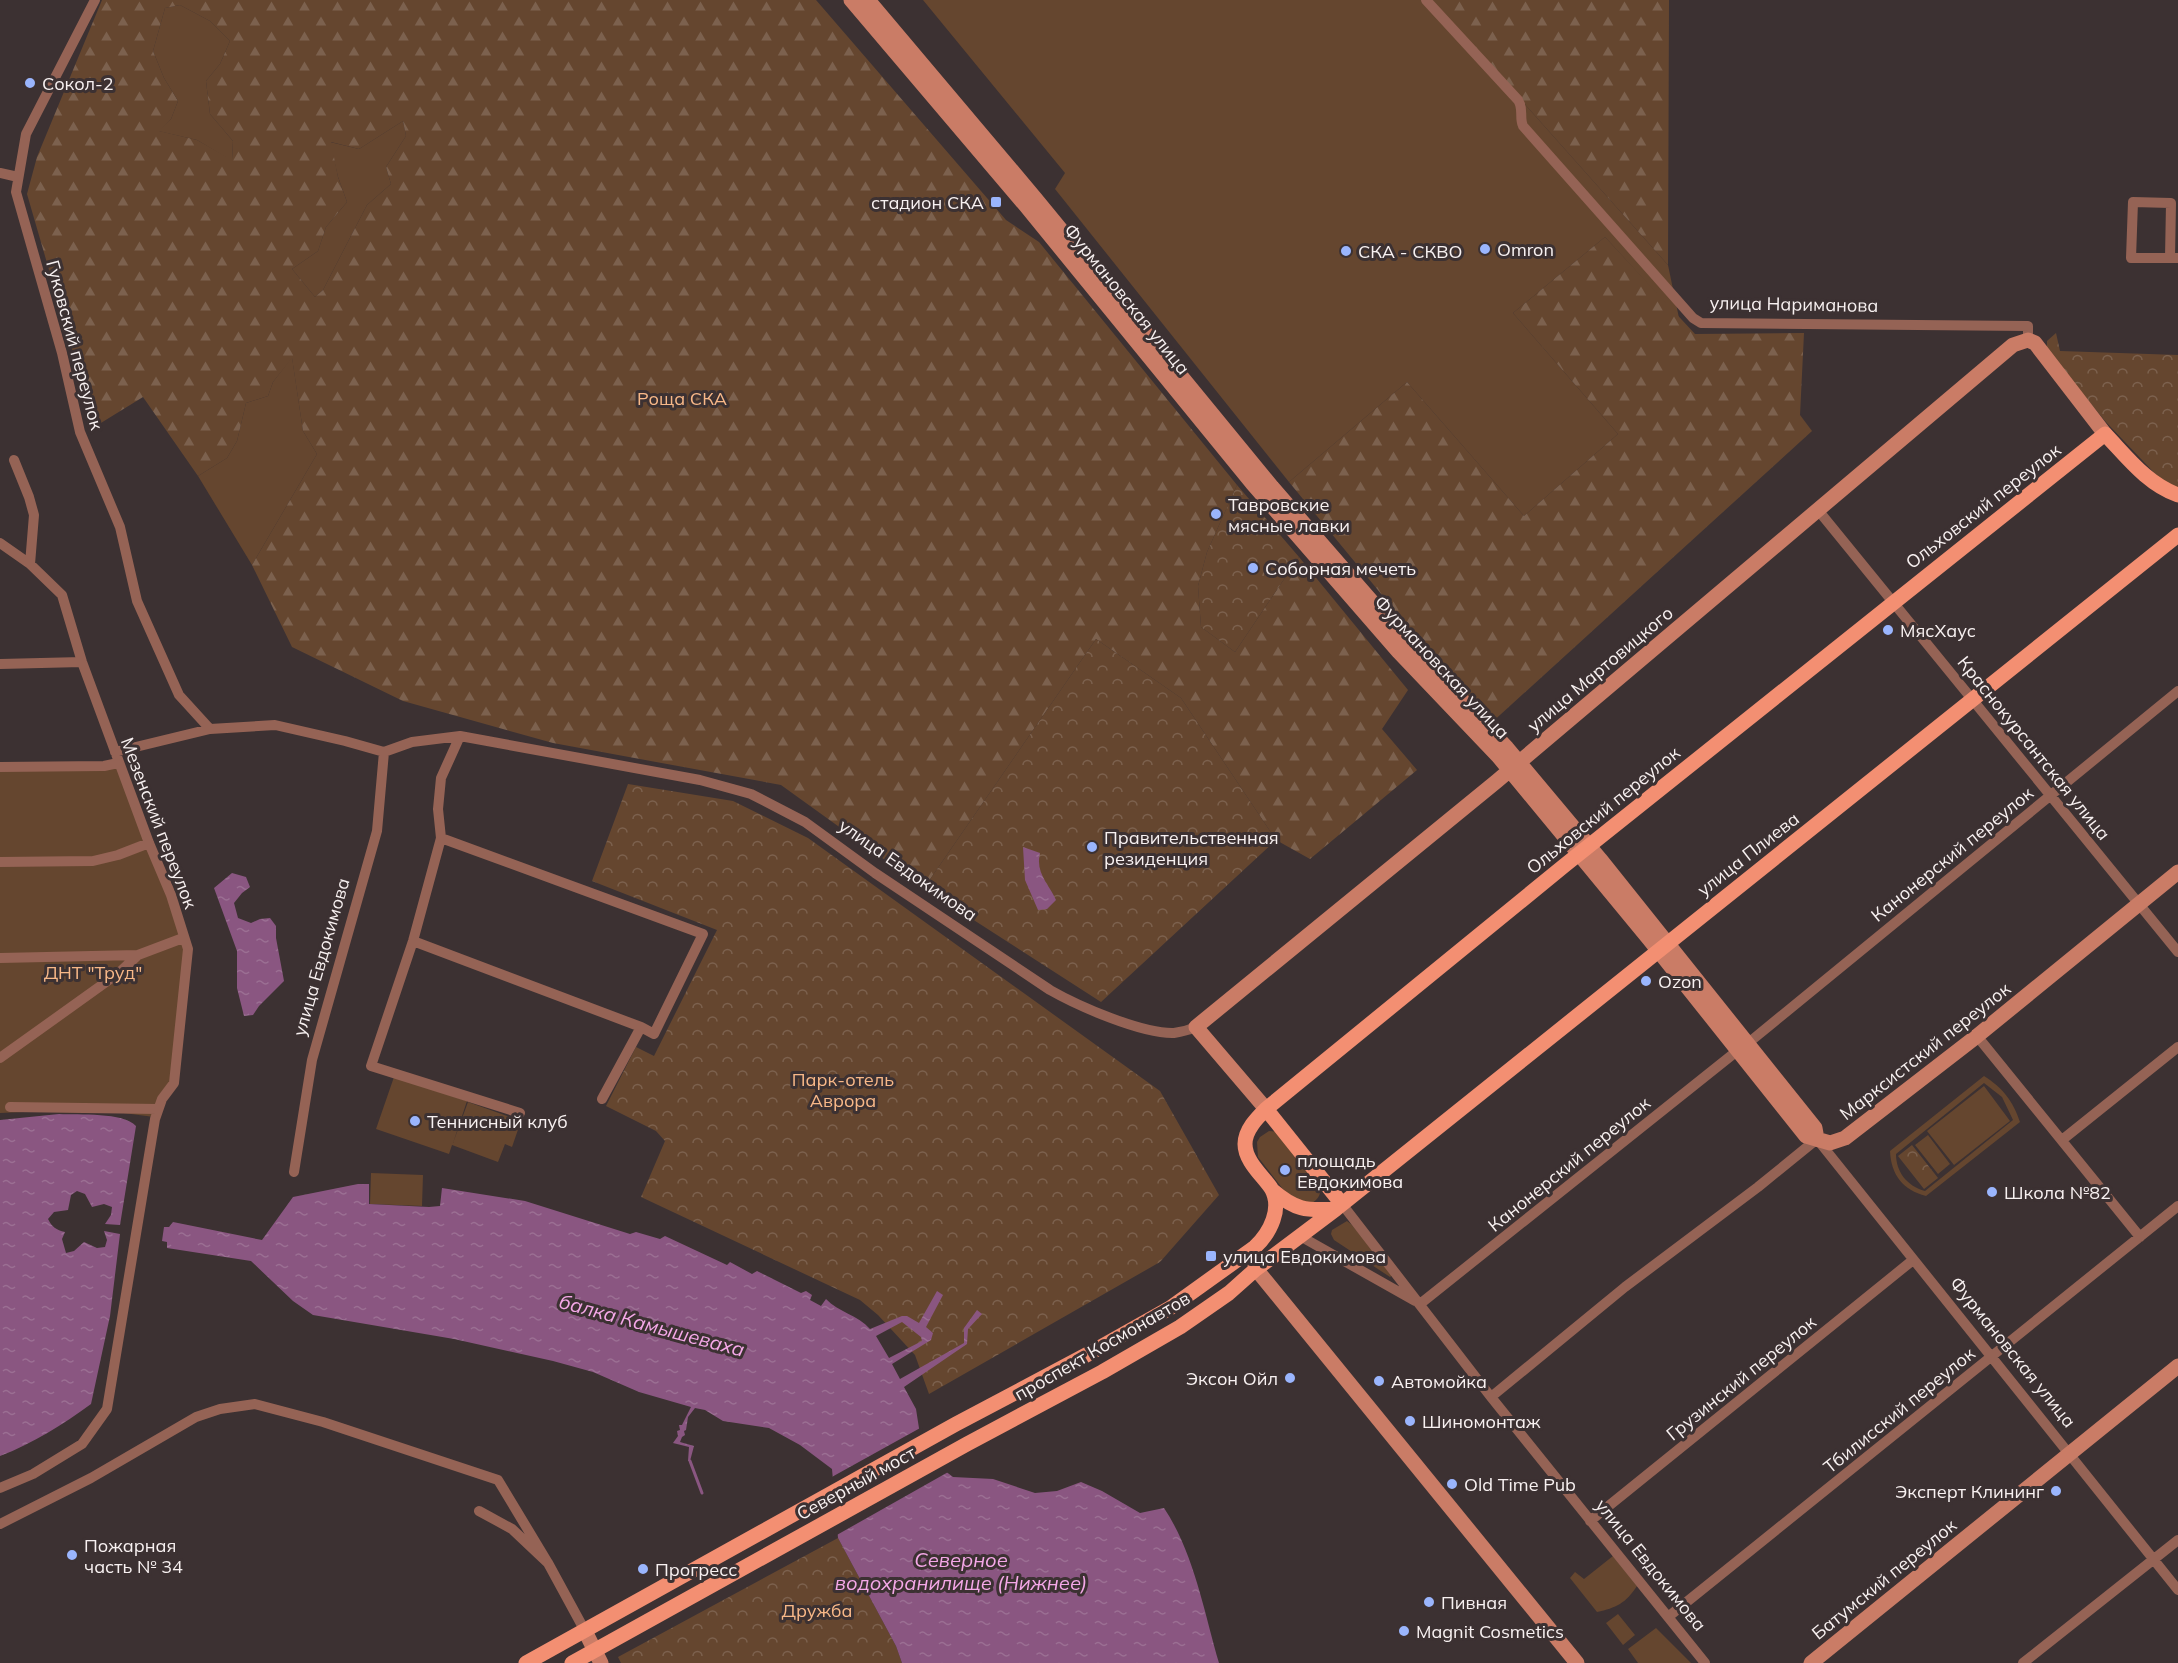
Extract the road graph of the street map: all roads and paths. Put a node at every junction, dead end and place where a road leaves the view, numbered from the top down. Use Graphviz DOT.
graph roads {
  1 [pos="95,0"];
  2 [pos="851,0"];
  3 [pos="868,0"];
  4 [pos="1426,0"];
  5 [pos="0,173"];
  6 [pos="18,177"];
  7 [pos="2174,258"];
  8 [pos="2028,340"];
  9 [pos="2105,434"];
  10 [pos="14,460"];
  11 [pos="2178,495"];
  12 [pos="1818,510"];
  13 [pos="2178,535"];
  14 [pos="0,543"];
  15 [pos="30,564"];
  16 [pos="1894,601"];
  17 [pos="82,662"];
  18 [pos="0,664"];
  19 [pos="2178,691"];
  20 [pos="1974,699"];
  21 [pos="210,729"];
  22 [pos="460,736"];
  23 [pos="384,752"];
  24 [pos="116,758"];
  25 [pos="0,767"];
  26 [pos="1514,767"];
  27 [pos="2051,794"];
  28 [pos="441,838"];
  29 [pos="148,843"];
  30 [pos="1584,850"];
  31 [pos="0,862"];
  32 [pos="2178,872"];
  33 [pos="2139,903"];
  34 [pos="183,938"];
  35 [pos="413,941"];
  36 [pos="1662,947"];
  37 [pos="2178,952"];
  38 [pos="138,955"];
  39 [pos="0,958"];
  40 [pos="641,1027"];
  41 [pos="1196,1027"];
  42 [pos="1977,1036"];
  43 [pos="1742,1047"];
  44 [pos="2178,1047"];
  45 [pos="0,1058"];
  46 [pos="602,1099"];
  47 [pos="10,1107"];
  48 [pos="158,1109"];
  49 [pos="1266,1109"];
  50 [pos="520,1113"];
  51 [pos="1817,1139"];
  52 [pos="2062,1140"];
  53 [pos="294,1172"];
  54 [pos="1272,1190"];
  55 [pos="1339,1206"];
  56 [pos="2178,1206"];
  57 [pos="1300,1236"];
  58 [pos="2140,1237"];
  59 [pos="1255,1247"];
  60 [pos="1913,1260"];
  61 [pos="1256,1269"];
  62 [pos="1420,1304"];
  63 [pos="1992,1357"];
  64 [pos="2178,1366"];
  65 [pos="1491,1397"];
  66 [pos="956,1424"];
  67 [pos="967,1444"];
  68 [pos="2070,1454"];
  69 [pos="0,1488"];
  70 [pos="479,1511"];
  71 [pos="1590,1521"];
  72 [pos="0,1524"];
  73 [pos="2178,1540"];
  74 [pos="2154,1560"];
  75 [pos="548,1563"];
  76 [pos="2178,1590"];
  77 [pos="1668,1617"];
  78 [pos="585,1631"];
  79 [pos="598,1657"];
  80 [pos="526,1663"];
  81 [pos="572,1663"];
  82 [pos="1577,1663"];
  83 [pos="1705,1663"];
  84 [pos="1811,1663"];
  85 [pos="2023,1663"];
  1 -- 6 [label="street, Гуковский переулок"];
  2 -- 26 [label="main road, Фурмановская улица"];
  3 -- 26 [label="main road, Фурмановская улица"];
  4 -- 8 [label="street, улица Нариманова"];
  5 -- 6 [label="street"];
  6 -- 21 [label="street, Гуковский переулок"];
  7 -- 7 [label="street"];
  8 -- 9 [label="main road, улица Нариманова"];
  8 -- 12 [label="main road, улица Мартовицкого"];
  9 -- 11 [label="main road, улица Нариманова"];
  9 -- 16 [label="main road, Ольховский переулок"];
  10 -- 15 [label="street"];
  12 -- 16 [label="street, Краснокурсантская улица"];
  12 -- 26 [label="main road, улица Мартовицкого"];
  13 -- 20 [label="main road, улица Плиева"];
  14 -- 15 [label="street, Мезенский переулок"];
  15 -- 17 [label="street, Мезенский переулок"];
  16 -- 20 [label="street, Краснокурсантская улица"];
  16 -- 30 [label="main road, Ольховский переулок"];
  17 -- 18 [label="street"];
  17 -- 24 [label="street, Мезенский переулок"];
  19 -- 27 [label="street, Канонерский переулок"];
  20 -- 27 [label="street, Краснокурсантская улица"];
  20 -- 36 [label="main road, улица Плиева"];
  21 -- 23 [label="street"];
  21 -- 24 [label="street"];
  22 -- 23 [label="street, улица Евдокимова"];
  22 -- 28 [label="street"];
  22 -- 41 [label="street, улица Евдокимова"];
  23 -- 53 [label="street, улица Евдокимова"];
  24 -- 25 [label="street"];
  24 -- 29 [label="street, Мезенский переулок"];
  26 -- 30 [label="main road, Фурмановская улица"];
  26 -- 41 [label="main road, улица Мартовицкого"];
  27 -- 33 [label="street, Краснокурсантская улица"];
  27 -- 43 [label="street, Канонерский переулок"];
  28 -- 35 [label="street"];
  28 -- 40 [label="street"];
  29 -- 31 [label="street"];
  29 -- 34 [label="street, Мезенский переулок"];
  30 -- 36 [label="main road, Фурмановская улица"];
  30 -- 49 [label="main road, Ольховский переулок"];
  32 -- 33 [label="main road, Марксистский переулок"];
  33 -- 37 [label="street, Краснокурсантская улица"];
  33 -- 42 [label="main road, Марксистский переулок"];
  34 -- 38 [label="street"];
  34 -- 48 [label="street, Мезенский переулок"];
  35 -- 40 [label="street"];
  35 -- 50 [label="street"];
  36 -- 43 [label="main road, Фурмановская улица"];
  36 -- 55 [label="main road, улица Плиева"];
  38 -- 39 [label="street"];
  38 -- 45 [label="street"];
  40 -- 46 [label="street"];
  41 -- 49 [label="main road, улица Евдокимова"];
  42 -- 51 [label="main road, Марксистский переулок"];
  42 -- 52 [label="street"];
  43 -- 51 [label="main road, Фурмановская улица"];
  43 -- 62 [label="street, Канонерский переулок"];
  44 -- 52 [label="street"];
  47 -- 48 [label="street"];
  48 -- 69 [label="street, Мезенский переулок"];
  49 -- 54 [label="main road, Ольховский переулок"];
  49 -- 55 [label="main road, улица Евдокимова"];
  51 -- 60 [label="street, Фурмановская улица"];
  51 -- 65 [label="street"];
  52 -- 58 [label="street"];
  54 -- 55 [label="main road"];
  54 -- 59 [label="main road"];
  55 -- 57 [label="main road, проспект Космонавтов"];
  55 -- 62 [label="street, улица Евдокимова"];
  56 -- 58 [label="street, Тбилисский переулок"];
  57 -- 61 [label="main road, проспект Космонавтов"];
  57 -- 62 [label="street"];
  58 -- 63 [label="street, Тбилисский переулок"];
  59 -- 61 [label="main road"];
  59 -- 66 [label="main road, проспект Космонавтов"];
  60 -- 63 [label="street, Фурмановская улица"];
  60 -- 71 [label="street, Грузинский переулок"];
  61 -- 67 [label="main road, проспект Космонавтов"];
  61 -- 82 [label="main road"];
  62 -- 65 [label="street, улица Евдокимова"];
  63 -- 68 [label="street, Фурмановская улица"];
  63 -- 77 [label="street, Тбилисский переулок"];
  64 -- 68 [label="main road, Батумский переулок"];
  65 -- 71 [label="street, улица Евдокимова"];
  66 -- 78 [label="main road, Северный мост"];
  67 -- 79 [label="main road, Северный мост"];
  68 -- 74 [label="street, Фурмановская улица"];
  68 -- 84 [label="main road, Батумский переулок"];
  70 -- 75 [label="street"];
  71 -- 77 [label="street, улица Евдокимова"];
  72 -- 75 [label="street"];
  73 -- 74 [label="street"];
  74 -- 76 [label="street, Фурмановская улица"];
  74 -- 85 [label="street"];
  75 -- 78 [label="street"];
  77 -- 83 [label="street, улица Евдокимова"];
  78 -- 79 [label="main road"];
  78 -- 80 [label="main road"];
  79 -- 81 [label="main road"];
}
